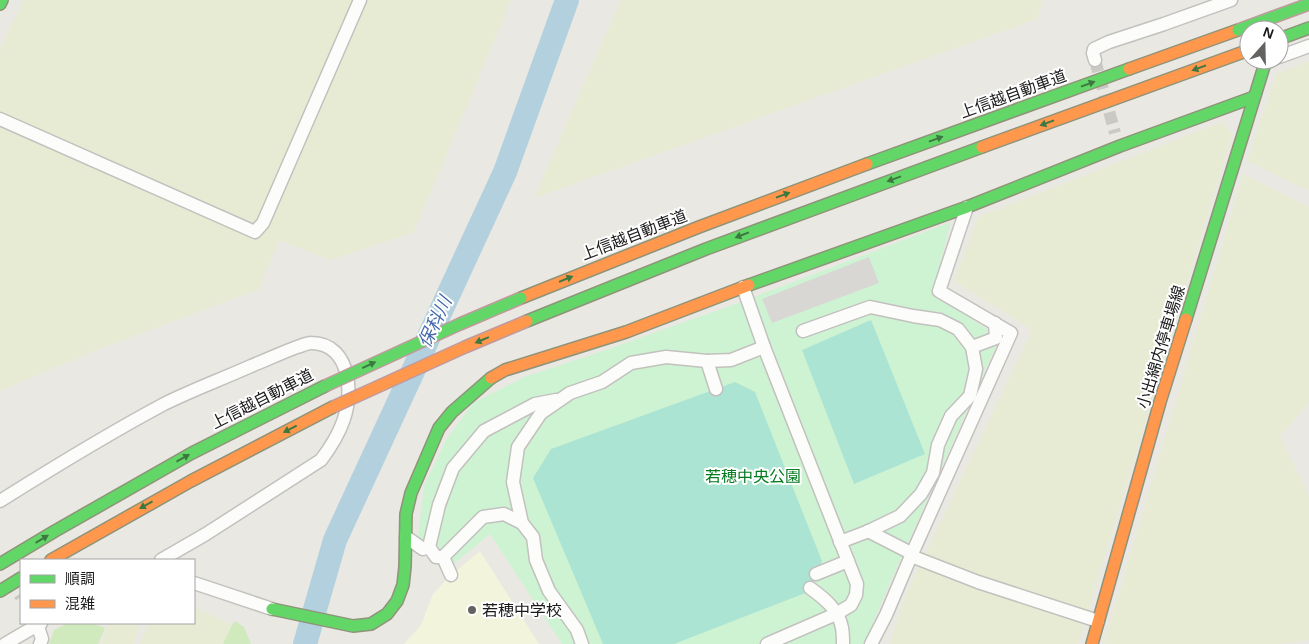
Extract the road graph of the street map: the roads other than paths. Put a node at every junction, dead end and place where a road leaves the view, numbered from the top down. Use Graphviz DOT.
graph roads {
  1 [pos="2,0"];
  2 [pos="360,0"];
  3 [pos="1231,0"];
  4 [pos="1282,0"];
  5 [pos="0,4"];
  6 [pos="1309,4"];
  7 [pos="1277,20"];
  8 [pos="1309,28"];
  9 [pos="1289,35"];
  10 [pos="1309,46"];
  11 [pos="1239,54"];
  12 [pos="1289,54"];
  13 [pos="1096,60"];
  14 [pos="1264,70"];
  15 [pos="1254,97"];
  16 [pos="0,119"];
  17 [pos="1114,133"];
  18 [pos="1120,146"];
  19 [pos="967,207"];
  20 [pos="743,287"];
  21 [pos="995,323"];
  22 [pos="803,331"];
  23 [pos="996,338"];
  24 [pos="972,347"];
  25 [pos="764,348"];
  26 [pos="1003,351"];
  27 [pos="707,361"];
  28 [pos="716,389"];
  29 [pos="561,399"];
  30 [pos="0,500"];
  31 [pos="522,523"];
  32 [pos="868,531"];
  33 [pos="406,537"];
  34 [pos="840,542"];
  35 [pos="429,547"];
  36 [pos="909,553"];
  37 [pos="443,557"];
  38 [pos="53,559"];
  39 [pos="162,559"];
  40 [pos="848,562"];
  41 [pos="0,564"];
  42 [pos="451,574"];
  43 [pos="816,574"];
  44 [pos="20,579"];
  45 [pos="195,583"];
  46 [pos="810,588"];
  47 [pos="0,591"];
  48 [pos="272,610"];
  49 [pos="836,614"];
  50 [pos="1098,621"];
  51 [pos="39,624"];
  52 [pos="5,644"];
  53 [pos="40,644"];
  54 [pos="582,644"];
  55 [pos="767,644"];
  56 [pos="843,644"];
  57 [pos="871,644"];
  58 [pos="1092,644"];
  1 -- 5 [label="main road"];
  2 -- 16 [label="street"];
  3 -- 13 [label="street"];
  4 -- 7 [label="main road"];
  41 -- 6 [label="main road, 上信越自動車道, one-way, bridge"];
  8 -- 9 [label="main road"];
  10 -- 12 [label="street"];
  11 -- 38 [label="main road, one-way, bridge"];
  14 -- 15 [label="main road, 小出綿内停車場線"];
  15 -- 18 [label="main road"];
  15 -- 50 [label="main road, 小出綿内停車場線"];
  17 -- 18 [label="main road"];
  18 -- 19 [label="main road"];
  19 -- 20 [label="main road"];
  19 -- 21 [label="street"];
  20 -- 25 [label="street"];
  20 -- 33 [label="main road"];
  21 -- 23 [label="street"];
  21 -- 26 [label="street"];
  22 -- 24 [label="street"];
  23 -- 24 [label="street"];
  23 -- 26 [label="street"];
  24 -- 32 [label="street"];
  25 -- 27 [label="street"];
  25 -- 34 [label="street"];
  26 -- 36 [label="street"];
  27 -- 28 [label="street"];
  27 -- 29 [label="street"];
  29 -- 31 [label="street"];
  29 -- 35 [label="street"];
  30 -- 39 [label="street"];
  31 -- 37 [label="street"];
  31 -- 54 [label="street"];
  32 -- 34 [label="street"];
  32 -- 36 [label="street"];
  33 -- 35 [label="street"];
  33 -- 48 [label="main road"];
  34 -- 40 [label="street"];
  35 -- 37 [label="street"];
  36 -- 50 [label="street"];
  36 -- 57 [label="street"];
  37 -- 42 [label="street"];
  40 -- 43 [label="street"];
  40 -- 49 [label="street"];
  44 -- 47 [label="main road"];
  45 -- 48 [label="street"];
  46 -- 49 [label="street"];
  49 -- 55 [label="street"];
  49 -- 56 [label="street"];
  50 -- 58 [label="main road, 小出綿内停車場線"];
  51 -- 52 [label="street"];
  51 -- 53 [label="street"];
}
